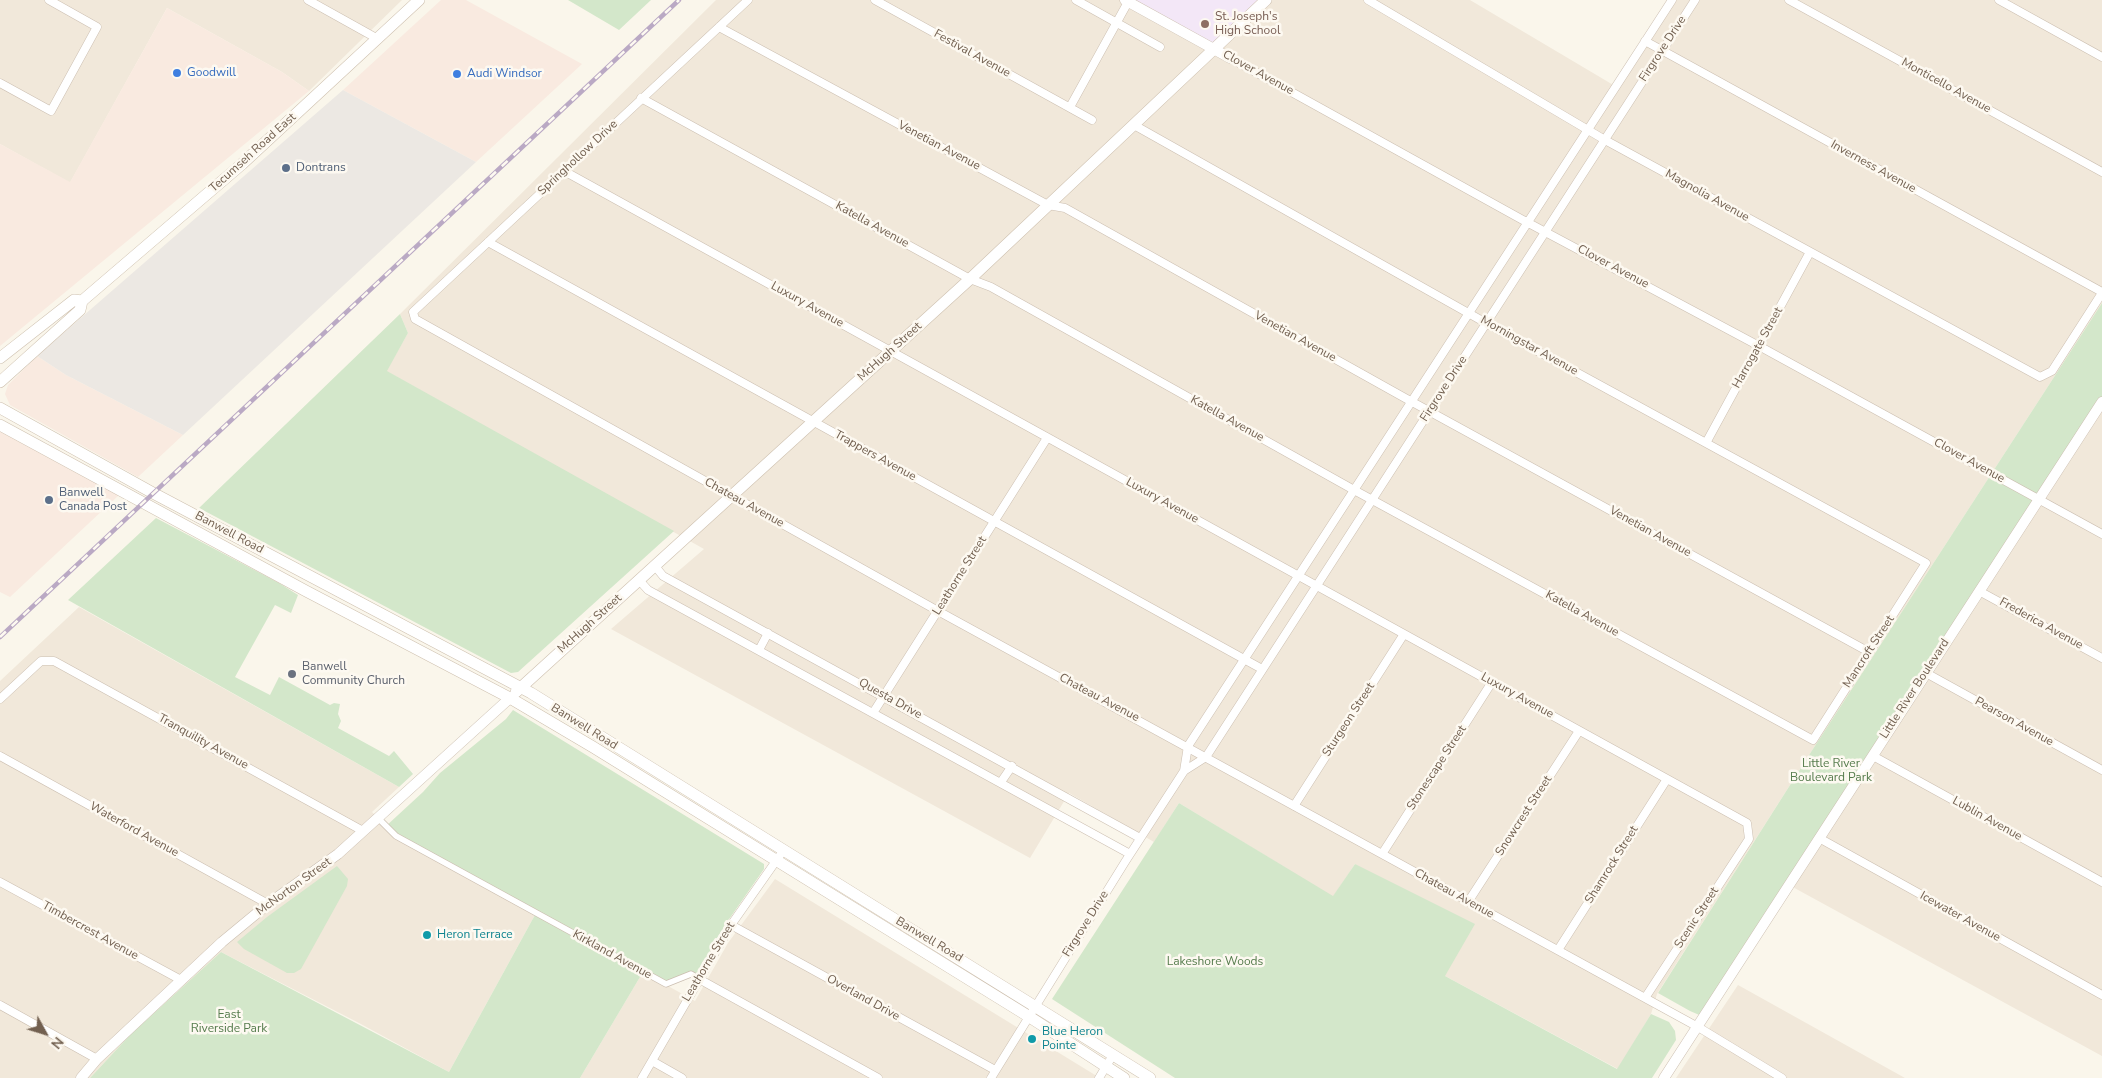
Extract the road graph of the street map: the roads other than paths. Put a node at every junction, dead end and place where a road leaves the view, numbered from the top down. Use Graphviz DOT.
graph roads {
  1 [pos="49,0"];
  2 [pos="308,0"];
  3 [pos="420,0"];
  4 [pos="748,0"];
  5 [pos="875,0"];
  6 [pos="1076,0"];
  7 [pos="1266,0"];
  8 [pos="1368,0"];
  9 [pos="1672,0"];
  10 [pos="1695,0"];
  11 [pos="1789,0"];
  12 [pos="1999,0"];
  13 [pos="1126,1"];
  14 [pos="1117,23"];
  15 [pos="719,27"];
  16 [pos="378,38"];
  17 [pos="1645,41"];
  18 [pos="1160,47"];
  19 [pos="1214,49"];
  20 [pos="1662,50"];
  21 [pos="2102,57"];
  22 [pos="1230,58"];
  23 [pos="0,83"];
  24 [pos="642,98"];
  25 [pos="1070,108"];
  26 [pos="1092,120"];
  27 [pos="1134,125"];
  28 [pos="1588,128"];
  29 [pos="1605,140"];
  30 [pos="564,171"];
  31 [pos="2102,172"];
  32 [pos="1048,205"];
  33 [pos="1528,222"];
  34 [pos="1545,231"];
  35 [pos="488,242"];
  36 [pos="1810,252"];
  37 [pos="970,279"];
  38 [pos="2102,292"];
  39 [pos="82,301"];
  40 [pos="1468,313"];
  41 [pos="416,319"];
  42 [pos="1486,323"];
  43 [pos="1759,346"];
  44 [pos="891,351"];
  45 [pos="0,358"];
  46 [pos="0,382"];
  47 [pos="1411,402"];
  48 [pos="0,408"];
  49 [pos="2100,408"];
  50 [pos="1430,412"];
  51 [pos="813,422"];
  52 [pos="0,425"];
  53 [pos="1046,438"];
  54 [pos="1706,443"];
  55 [pos="1354,490"];
  56 [pos="732,496"];
  57 [pos="1372,499"];
  58 [pos="2038,499"];
  59 [pos="994,522"];
  60 [pos="2102,534"];
  61 [pos="1926,563"];
  62 [pos="655,566"];
  63 [pos="1299,576"];
  64 [pos="639,580"];
  65 [pos="1316,585"];
  66 [pos="1980,591"];
  67 [pos="938,611"];
  68 [pos="768,633"];
  69 [pos="1404,634"];
  70 [pos="758,650"];
  71 [pos="1869,652"];
  72 [pos="2102,658"];
  73 [pos="1244,660"];
  74 [pos="1262,669"];
  75 [pos="1926,673"];
  76 [pos="1492,682"];
  77 [pos="521,688"];
  78 [pos="884,696"];
  79 [pos="510,698"];
  80 [pos="0,699"];
  81 [pos="873,713"];
  82 [pos="1579,731"];
  83 [pos="1813,740"];
  84 [pos="1188,746"];
  85 [pos="0,756"];
  86 [pos="1873,756"];
  87 [pos="1206,757"];
  88 [pos="1012,766"];
  89 [pos="2102,770"];
  90 [pos="1184,771"];
  91 [pos="1667,780"];
  92 [pos="1001,782"];
  93 [pos="1294,806"];
  94 [pos="378,818"];
  95 [pos="363,830"];
  96 [pos="1140,838"];
  97 [pos="1819,838"];
  98 [pos="1749,839"];
  99 [pos="783,851"];
  100 [pos="1130,854"];
  101 [pos="1382,854"];
  102 [pos="776,861"];
  103 [pos="0,882"];
  104 [pos="2102,882"];
  105 [pos="1468,902"];
  106 [pos="268,904"];
  107 [pos="731,925"];
  108 [pos="1558,950"];
  109 [pos="699,979"];
  110 [pos="181,980"];
  111 [pos="2102,995"];
  112 [pos="1645,998"];
  113 [pos="0,1005"];
  114 [pos="1035,1005"];
  115 [pos="1028,1016"];
  116 [pos="1698,1026"];
  117 [pos="1113,1055"];
  118 [pos="97,1059"];
  119 [pos="652,1062"];
  120 [pos="1106,1066"];
  121 [pos="995,1070"];
  122 [pos="81,1078"];
  123 [pos="642,1078"];
  124 [pos="682,1078"];
  125 [pos="878,1078"];
  126 [pos="991,1078"];
  127 [pos="1099,1078"];
  128 [pos="1124,1078"];
  129 [pos="1150,1078"];
  130 [pos="1664,1078"];
  131 [pos="1782,1078"];
  1 -- 23 [label="street"];
  2 -- 16 [label="street"];
  3 -- 16 [label="main road, Tecumseh Road East"];
  4 -- 15 [label="street, Springhollow Drive"];
  5 -- 25 [label="street, Festival Avenue"];
  6 -- 14 [label="street"];
  7 -- 19 [label="main road, McHugh Street"];
  8 -- 28 [label="street, Magnolia Avenue"];
  9 -- 17 [label="street, Firgrove Drive"];
  10 -- 20 [label="street, Firgrove Drive"];
  11 -- 31 [label="street, Monticello Avenue"];
  12 -- 21 [label="street"];
  13 -- 14 [label="street"];
  13 -- 19 [label="street, Clover Avenue"];
  14 -- 18 [label="street"];
  14 -- 25 [label="street"];
  15 -- 24 [label="street, Springhollow Drive"];
  15 -- 32 [label="street, Venetian Avenue"];
  16 -- 39 [label="main road, Tecumseh Road East"];
  17 -- 20 [label="street, Inverness Avenue"];
  17 -- 28 [label="street, Firgrove Drive"];
  19 -- 22 [label="street, Clover Avenue"];
  19 -- 27 [label="main road, McHugh Street"];
  20 -- 29 [label="street, Firgrove Drive"];
  20 -- 38 [label="street, Inverness Avenue"];
  22 -- 33 [label="street, Clover Avenue"];
  24 -- 30 [label="street, Springhollow Drive"];
  24 -- 37 [label="street, Katella Avenue"];
  25 -- 26 [label="street, Festival Avenue"];
  27 -- 32 [label="main road, McHugh Street"];
  27 -- 40 [label="street, Morningstar Avenue"];
  28 -- 29 [label="street, Magnolia Avenue"];
  28 -- 33 [label="street, Firgrove Drive"];
  29 -- 34 [label="street, Firgrove Drive"];
  29 -- 36 [label="street, Magnolia Avenue"];
  30 -- 35 [label="street, Springhollow Drive"];
  30 -- 44 [label="street, Luxury Avenue"];
  32 -- 37 [label="main road, McHugh Street"];
  32 -- 47 [label="street, Venetian Avenue"];
  33 -- 34 [label="street, Clover Avenue"];
  33 -- 40 [label="street, Firgrove Drive"];
  34 -- 42 [label="street, Firgrove Drive"];
  34 -- 43 [label="street, Clover Avenue"];
  35 -- 41 [label="street, Springhollow Drive"];
  35 -- 51 [label="street, Trappers Avenue"];
  36 -- 38 [label="street, Magnolia Avenue"];
  36 -- 43 [label="street, Harrogate Street"];
  37 -- 44 [label="main road, McHugh Street"];
  37 -- 55 [label="street, Katella Avenue"];
  39 -- 45 [label="main road, Tecumseh Road East"];
  39 -- 46 [label="main road, Tecumseh Road East"];
  40 -- 42 [label="street, Morningstar Avenue"];
  40 -- 47 [label="street, Firgrove Drive"];
  41 -- 56 [label="street, Chateau Avenue"];
  42 -- 50 [label="street, Firgrove Drive"];
  42 -- 54 [label="street, Morningstar Avenue"];
  43 -- 54 [label="street, Harrogate Street"];
  43 -- 58 [label="street, Clover Avenue"];
  44 -- 51 [label="main road, McHugh Street"];
  44 -- 53 [label="street, Luxury Avenue"];
  47 -- 50 [label="street, Venetian Avenue"];
  47 -- 55 [label="street, Firgrove Drive"];
  48 -- 77 [label="main road, Banwell Road"];
  49 -- 58 [label="street, Little River Boulevard"];
  50 -- 57 [label="street, Firgrove Drive"];
  50 -- 71 [label="street, Venetian Avenue"];
  51 -- 56 [label="main road, McHugh Street"];
  51 -- 59 [label="street, Trappers Avenue"];
  52 -- 79 [label="main road, Banwell Road"];
  53 -- 59 [label="street, Leathorne Street"];
  53 -- 63 [label="street, Luxury Avenue"];
  54 -- 61 [label="street, Morningstar Avenue"];
  55 -- 57 [label="street, Katella Avenue"];
  55 -- 63 [label="street, Firgrove Drive"];
  56 -- 62 [label="main road, McHugh Street"];
  56 -- 67 [label="street, Chateau Avenue"];
  57 -- 65 [label="street, Firgrove Drive"];
  57 -- 83 [label="street, Katella Avenue"];
  58 -- 60 [label="street, Clover Avenue"];
  58 -- 66 [label="street, Little River Boulevard"];
  59 -- 67 [label="street, Leathorne Street"];
  59 -- 73 [label="street, Trappers Avenue"];
  61 -- 71 [label="street, Mancroft Street"];
  62 -- 64 [label="main road, McHugh Street"];
  62 -- 68 [label="street, Questa Drive"];
  63 -- 65 [label="street, Luxury Avenue"];
  63 -- 73 [label="street, Firgrove Drive"];
  64 -- 70 [label="street, Questa Drive"];
  64 -- 77 [label="main road, McHugh Street"];
  65 -- 69 [label="street, Luxury Avenue"];
  65 -- 74 [label="street, Firgrove Drive"];
  66 -- 72 [label="street, Frederica Avenue"];
  66 -- 75 [label="street, Little River Boulevard"];
  67 -- 78 [label="street, Leathorne Street"];
  67 -- 84 [label="street, Chateau Avenue"];
  68 -- 70 [label="street"];
  68 -- 78 [label="street, Questa Drive"];
  69 -- 76 [label="street, Luxury Avenue"];
  69 -- 93 [label="street, Sturgeon Street"];
  70 -- 81 [label="street, Questa Drive"];
  71 -- 83 [label="street, Mancroft Street"];
  73 -- 74 [label="street, Trappers Avenue"];
  73 -- 84 [label="street, Firgrove Drive"];
  74 -- 87 [label="street, Firgrove Drive"];
  75 -- 86 [label="street, Little River Boulevard"];
  75 -- 89 [label="street, Pearson Avenue"];
  76 -- 82 [label="street, Luxury Avenue"];
  76 -- 101 [label="street, Stonescape Street"];
  77 -- 79 [label="main road, McHugh Street"];
  77 -- 99 [label="main road, Banwell Road"];
  78 -- 81 [label="street, Leathorne Street"];
  78 -- 88 [label="street, Questa Drive"];
  79 -- 94 [label="street, McNorton Street"];
  79 -- 102 [label="main road, Banwell Road"];
  80 -- 95 [label="street, Tranquility Avenue"];
  81 -- 92 [label="street, Questa Drive"];
  82 -- 91 [label="street, Luxury Avenue"];
  82 -- 105 [label="street, Snowcrest Street"];
  84 -- 87 [label="street, Chateau Avenue"];
  84 -- 90 [label="street, Firgrove Drive"];
  85 -- 106 [label="street, Waterford Avenue"];
  86 -- 97 [label="street, Little River Boulevard"];
  86 -- 104 [label="street, Lublin Avenue"];
  87 -- 90 [label="street, Firgrove Drive"];
  87 -- 93 [label="street, Chateau Avenue"];
  88 -- 92 [label="street"];
  88 -- 96 [label="street, Questa Drive"];
  90 -- 96 [label="street, Firgrove Drive"];
  91 -- 98 [label="street, Luxury Avenue"];
  91 -- 108 [label="street, Shamrock Street"];
  92 -- 100 [label="street, Questa Drive"];
  93 -- 101 [label="street, Chateau Avenue"];
  94 -- 95 [label="street, McNorton Street"];
  94 -- 109 [label="street, Kirkland Avenue"];
  95 -- 106 [label="street, McNorton Street"];
  96 -- 100 [label="street, Firgrove Drive"];
  97 -- 111 [label="street, Icewater Avenue"];
  97 -- 116 [label="street, Little River Boulevard"];
  98 -- 112 [label="street, Scenic Street"];
  99 -- 102 [label="street, Leathorne Street"];
  99 -- 114 [label="main road, Banwell Road"];
  100 -- 114 [label="street, Firgrove Drive"];
  101 -- 105 [label="street, Chateau Avenue"];
  102 -- 107 [label="street, Leathorne Street"];
  102 -- 115 [label="main road, Banwell Road"];
  103 -- 110 [label="street, Timbercrest Avenue"];
  105 -- 108 [label="street, Chateau Avenue"];
  106 -- 110 [label="street, McNorton Street"];
  107 -- 109 [label="street, Leathorne Street"];
  107 -- 121 [label="street, Overland Drive"];
  108 -- 112 [label="street, Chateau Avenue"];
  109 -- 119 [label="street, Leathorne Street"];
  109 -- 125 [label="street"];
  110 -- 118 [label="street, McNorton Street"];
  112 -- 116 [label="street, Chateau Avenue"];
  113 -- 118 [label="street"];
  114 -- 115 [label="street, Firgrove Drive"];
  114 -- 117 [label="main road, Banwell Road"];
  115 -- 120 [label="main road, Banwell Road"];
  115 -- 121 [label="street, Firgrove Drive"];
  116 -- 130 [label="street, Little River Boulevard"];
  116 -- 131 [label="street, Chateau Avenue"];
  117 -- 120 [label="street"];
  117 -- 129 [label="main road, Banwell Road"];
  118 -- 122 [label="street, McNorton Street"];
  119 -- 123 [label="street, Leathorne Street"];
  119 -- 124 [label="street"];
  120 -- 127 [label="street"];
  120 -- 128 [label="main road, Banwell Road"];
  121 -- 126 [label="street, Firgrove Drive"];
}
